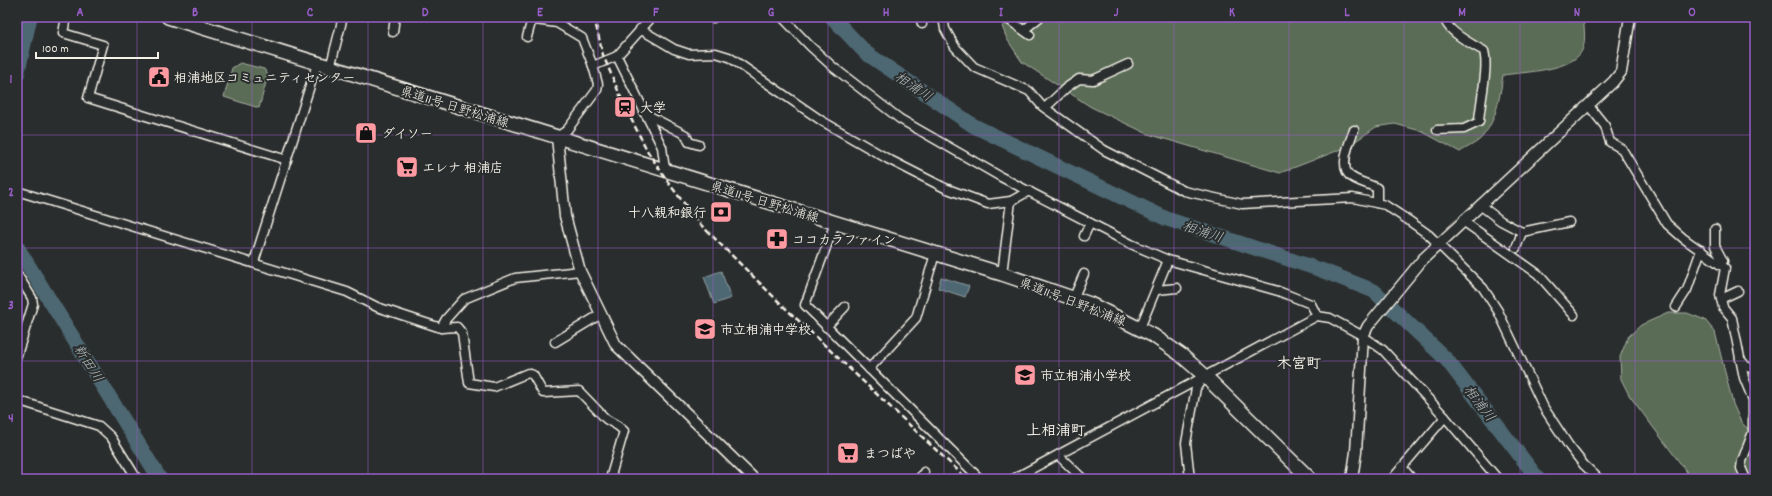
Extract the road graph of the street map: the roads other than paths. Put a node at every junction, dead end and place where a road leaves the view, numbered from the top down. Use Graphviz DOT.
graph roads {
  1 [pos="66,17"];
  2 [pos="168,17"];
  3 [pos="343,17"];
  4 [pos="395,17"];
  5 [pos="652,17"];
  6 [pos="782,17"];
  7 [pos="943,17"];
  8 [pos="1005,17"];
  9 [pos="1040,17"];
  10 [pos="1444,17"];
  11 [pos="1630,17"];
  12 [pos="529,18"];
  13 [pos="640,29"];
  14 [pos="393,32"];
  15 [pos="527,37"];
  16 [pos="617,56"];
  17 [pos="317,64"];
  18 [pos="1128,64"];
  19 [pos="594,66"];
  20 [pos="330,68"];
  21 [pos="1589,106"];
  22 [pos="1044,108"];
  23 [pos="644,113"];
  24 [pos="1354,130"];
  25 [pos="1437,130"];
  26 [pos="557,138"];
  27 [pos="699,145"];
  28 [pos="287,160"];
  29 [pos="665,170"];
  30 [pos="17,191"];
  31 [pos="1029,191"];
  32 [pos="1011,200"];
  33 [pos="1377,203"];
  34 [pos="1480,205"];
  35 [pos="1463,221"];
  36 [pos="1569,222"];
  37 [pos="835,223"];
  38 [pos="1090,223"];
  39 [pos="1715,229"];
  40 [pos="1522,232"];
  41 [pos="1084,236"];
  42 [pos="1437,244"];
  43 [pos="1516,248"];
  44 [pos="1701,250"];
  45 [pos="935,254"];
  46 [pos="1168,260"];
  47 [pos="254,262"];
  48 [pos="1719,264"];
  49 [pos="580,271"];
  50 [pos="17,274"];
  51 [pos="1002,274"];
  52 [pos="1084,274"];
  53 [pos="1177,288"];
  54 [pos="1157,290"];
  55 [pos="1738,291"];
  56 [pos="1073,299"];
  57 [pos="1721,299"];
  58 [pos="845,307"];
  59 [pos="1676,307"];
  60 [pos="601,314"];
  61 [pos="1574,315"];
  62 [pos="1317,316"];
  63 [pos="826,327"];
  64 [pos="441,328"];
  65 [pos="1140,328"];
  66 [pos="1363,336"];
  67 [pos="555,342"];
  68 [pos="17,355"];
  69 [pos="1740,358"];
  70 [pos="869,369"];
  71 [pos="1755,370"];
  72 [pos="1205,376"];
  73 [pos="17,400"];
  74 [pos="1445,417"];
  75 [pos="1058,455"];
  76 [pos="1402,467"];
  77 [pos="924,472"];
  78 [pos="1190,478"];
  79 [pos="138,479"];
  80 [pos="610,479"];
  81 [pos="754,479"];
  82 [pos="919,479"];
  83 [pos="980,479"];
  84 [pos="1013,479"];
  85 [pos="1082,479"];
  86 [pos="1310,479"];
  87 [pos="1352,479"];
  88 [pos="1392,479"];
  89 [pos="1412,479"];
  90 [pos="1498,479"];
  91 [pos="1599,479"];
  92 [pos="1746,479"];
  1 -- 28 [label="street"];
  2 -- 17 [label="main road, 県道11号 日野松浦線"];
  3 -- 20 [label="street"];
  4 -- 14 [label="street"];
  5 -- 13 [label="street"];
  6 -- 31 [label="street"];
  7 -- 22 [label="street"];
  8 -- 9 [label="street"];
  10 -- 25 [label="street"];
  11 -- 21 [label="street"];
  12 -- 15 [label="street"];
  12 -- 19 [label="street"];
  13 -- 16 [label="street"];
  13 -- 32 [label="street"];
  16 -- 19 [label="street"];
  16 -- 23 [label="street"];
  17 -- 20 [label="main road, 県道11号 日野松浦線"];
  17 -- 28 [label="street"];
  18 -- 22 [label="street"];
  19 -- 26 [label="street"];
  20 -- 26 [label="main road, 県道11号 日野松浦線"];
  21 -- 34 [label="street"];
  21 -- 44 [label="street"];
  22 -- 33 [label="street"];
  23 -- 27 [label="street"];
  23 -- 29 [label="street"];
  24 -- 33 [label="street"];
  26 -- 29 [label="main road, 県道11号 日野松浦線"];
  26 -- 49 [label="street"];
  28 -- 47 [label="street"];
  29 -- 37 [label="main road, 県道11号 日野松浦線"];
  30 -- 47 [label="street"];
  31 -- 32 [label="street"];
  31 -- 38 [label="street"];
  32 -- 51 [label="street"];
  33 -- 42 [label="street"];
  34 -- 35 [label="street"];
  34 -- 40 [label="street"];
  35 -- 42 [label="street"];
  35 -- 61 [label="street"];
  36 -- 40 [label="street"];
  37 -- 45 [label="main road, 県道11号 日野松浦線"];
  37 -- 63 [label="street"];
  38 -- 41 [label="street"];
  38 -- 46 [label="street"];
  39 -- 48 [label="street"];
  40 -- 43 [label="street"];
  42 -- 66 [label="street"];
  42 -- 91 [label="street"];
  44 -- 48 [label="street"];
  44 -- 59 [label="street"];
  45 -- 51 [label="main road, 県道11号 日野松浦線"];
  45 -- 70 [label="street"];
  46 -- 54 [label="street"];
  46 -- 62 [label="street"];
  47 -- 64 [label="street"];
  48 -- 57 [label="street"];
  49 -- 60 [label="street"];
  49 -- 64 [label="street"];
  50 -- 68 [label="street"];
  51 -- 56 [label="main road, 県道11号 日野松浦線"];
  52 -- 56 [label="street"];
  53 -- 54 [label="street"];
  54 -- 65 [label="street"];
  55 -- 57 [label="street"];
  56 -- 65 [label="main road, 県道11号 日野松浦線"];
  57 -- 69 [label="street"];
  58 -- 63 [label="street"];
  60 -- 67 [label="street"];
  60 -- 81 [label="street"];
  62 -- 66 [label="street"];
  62 -- 72 [label="street"];
  63 -- 70 [label="street"];
  64 -- 80 [label="street"];
  65 -- 72 [label="main road, 県道11号 日野松浦線"];
  66 -- 74 [label="street"];
  66 -- 87 [label="street"];
  69 -- 71 [label="street"];
  69 -- 92 [label="street"];
  70 -- 83 [label="street"];
  72 -- 75 [label="street"];
  72 -- 78 [label="street"];
  72 -- 86 [label="main road, 県道11号 日野松浦線"];
  73 -- 79 [label="street"];
  74 -- 76 [label="street"];
  74 -- 90 [label="street"];
  75 -- 84 [label="street"];
  75 -- 85 [label="street"];
  76 -- 88 [label="street"];
  76 -- 89 [label="street"];
  77 -- 82 [label="street"];
}
